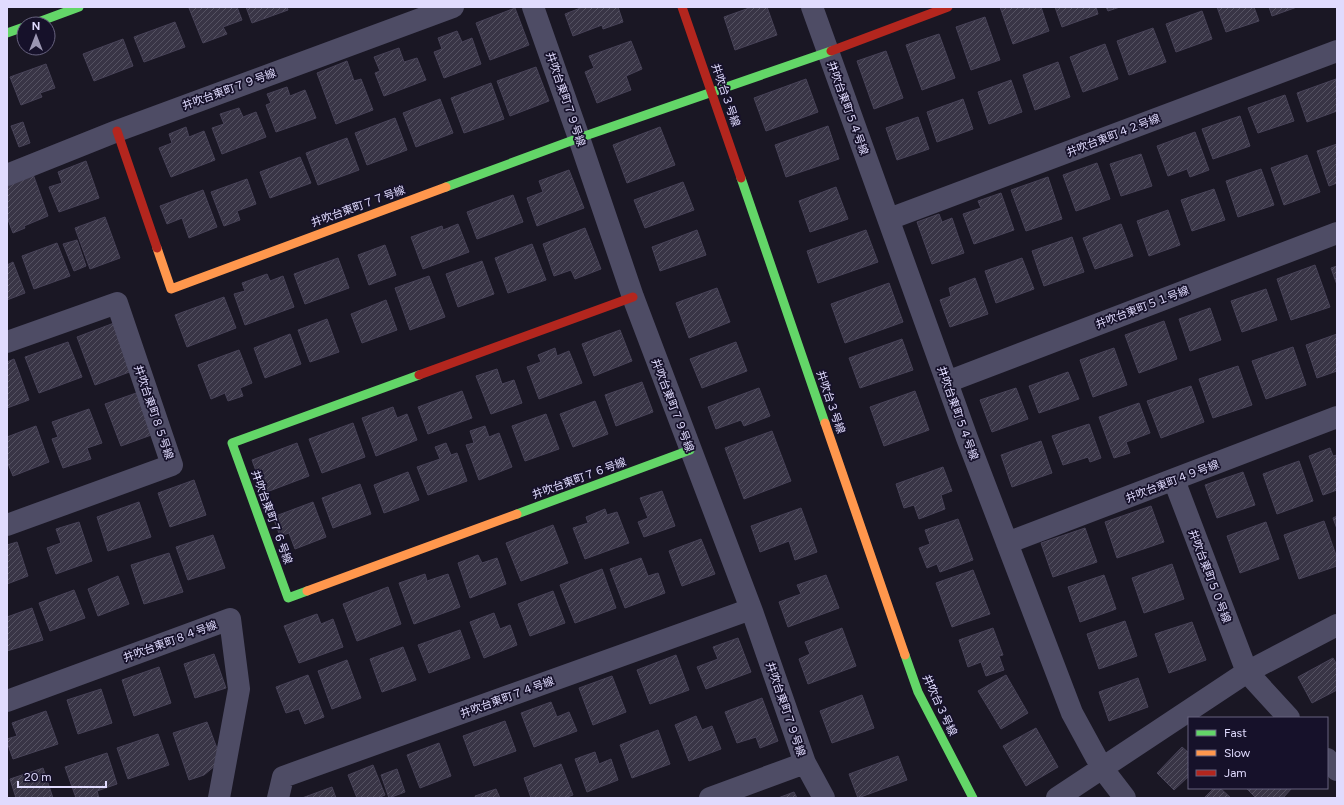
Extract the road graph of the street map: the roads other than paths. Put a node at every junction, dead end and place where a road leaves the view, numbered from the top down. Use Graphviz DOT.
graph roads {
  1 [pos="79,7"];
  2 [pos="453,7"];
  3 [pos="533,7"];
  4 [pos="682,7"];
  5 [pos="812,7"];
  6 [pos="948,7"];
  7 [pos="55,16"];
  8 [pos="1337,51"];
  9 [pos="828,52"];
  10 [pos="712,92"];
  11 [pos="117,131"];
  12 [pos="579,138"];
  13 [pos="7,175"];
  14 [pos="888,219"];
  15 [pos="1337,233"];
  16 [pos="633,297"];
  17 [pos="7,342"];
  18 [pos="947,382"];
  19 [pos="1337,416"];
  20 [pos="690,450"];
  21 [pos="1174,480"];
  22 [pos="7,525"];
  23 [pos="1007,544"];
  24 [pos="751,609"];
  25 [pos="1337,625"];
  26 [pos="1247,672"];
  27 [pos="7,701"];
  28 [pos="1288,717"];
  29 [pos="805,763"];
  30 [pos="1102,768"];
  31 [pos="219,798"];
  32 [pos="278,798"];
  33 [pos="710,798"];
  34 [pos="824,798"];
  35 [pos="973,798"];
  36 [pos="1057,798"];
  37 [pos="1125,798"];
  1 -- 7 [label="street"];
  2 -- 11 [label="street, 井吹台東町７９号線"];
  3 -- 12 [label="street, 井吹台東町７９号線"];
  4 -- 10 [label="street, 井吹台３号線"];
  5 -- 9 [label="street, 井吹台東町５４号線"];
  6 -- 9 [label="street, 井吹台東町７７号線"];
  8 -- 14 [label="street, 井吹台東町４２号線"];
  9 -- 10 [label="street, 井吹台東町７７号線"];
  9 -- 14 [label="street, 井吹台東町５４号線"];
  10 -- 12 [label="street, 井吹台東町７７号線"];
  10 -- 35 [label="street, 井吹台３号線"];
  11 -- 12 [label="street, 井吹台東町７７号線"];
  11 -- 13 [label="street, 井吹台東町７９号線"];
  12 -- 16 [label="street, 井吹台東町７９号線"];
  14 -- 18 [label="street, 井吹台東町５４号線"];
  15 -- 18 [label="street, 井吹台東町５１号線"];
  16 -- 20 [label="street, 井吹台東町７９号線"];
  16 -- 20 [label="street, 井吹台東町７６号線"];
  17 -- 22 [label="street, 井吹台東町８５号線"];
  18 -- 23 [label="street, 井吹台東町５４号線"];
  19 -- 21 [label="street, 井吹台東町４９号線"];
  20 -- 24 [label="street, 井吹台東町７９号線"];
  21 -- 23 [label="street, 井吹台東町４９号線"];
  21 -- 26 [label="street, 井吹台東町５０号線"];
  23 -- 30 [label="street, 井吹台東町５４号線"];
  24 -- 29 [label="street, 井吹台東町７９号線"];
  24 -- 32 [label="street, 井吹台東町７４号線"];
  25 -- 26 [label="street"];
  26 -- 28 [label="street"];
  26 -- 30 [label="street"];
  27 -- 31 [label="street, 井吹台東町８４号線"];
  29 -- 33 [label="street"];
  29 -- 34 [label="street, 井吹台東町７９号線"];
  30 -- 36 [label="street"];
  30 -- 37 [label="street, 井吹台東町５４号線"];
}
